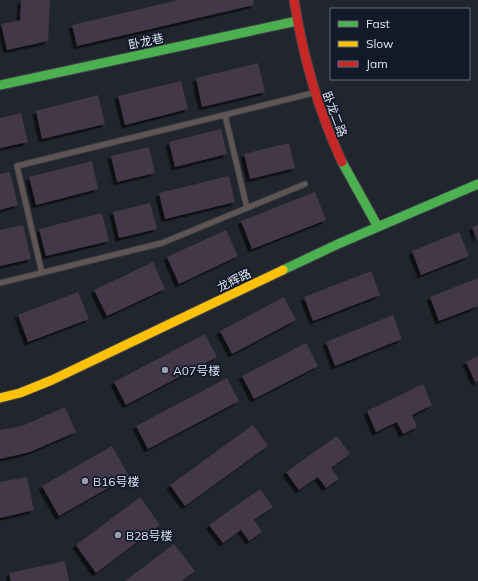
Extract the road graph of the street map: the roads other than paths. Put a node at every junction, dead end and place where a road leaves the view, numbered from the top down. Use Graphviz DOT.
graph roads {
  1 [pos="294,0"];
  2 [pos="297,21"];
  3 [pos="0,85"];
  4 [pos="314,93"];
  5 [pos="225,115"];
  6 [pos="305,184"];
  7 [pos="478,184"];
  8 [pos="247,208"];
  9 [pos="378,227"];
  10 [pos="42,272"];
  11 [pos="0,283"];
  12 [pos="0,398"];
  1 -- 2 [label="street, 卧龙二路"];
  2 -- 3 [label="street, 卧龙巷"];
  2 -- 4 [label="street, 卧龙二路"];
  4 -- 5 [label="lane"];
  4 -- 9 [label="street, 卧龙二路"];
  5 -- 8 [label="lane"];
  5 -- 10 [label="lane"];
  6 -- 8 [label="lane"];
  7 -- 9 [label="street, 龙辉路"];
  8 -- 10 [label="lane"];
  9 -- 12 [label="street, 龙辉路"];
  10 -- 11 [label="lane"];
}
